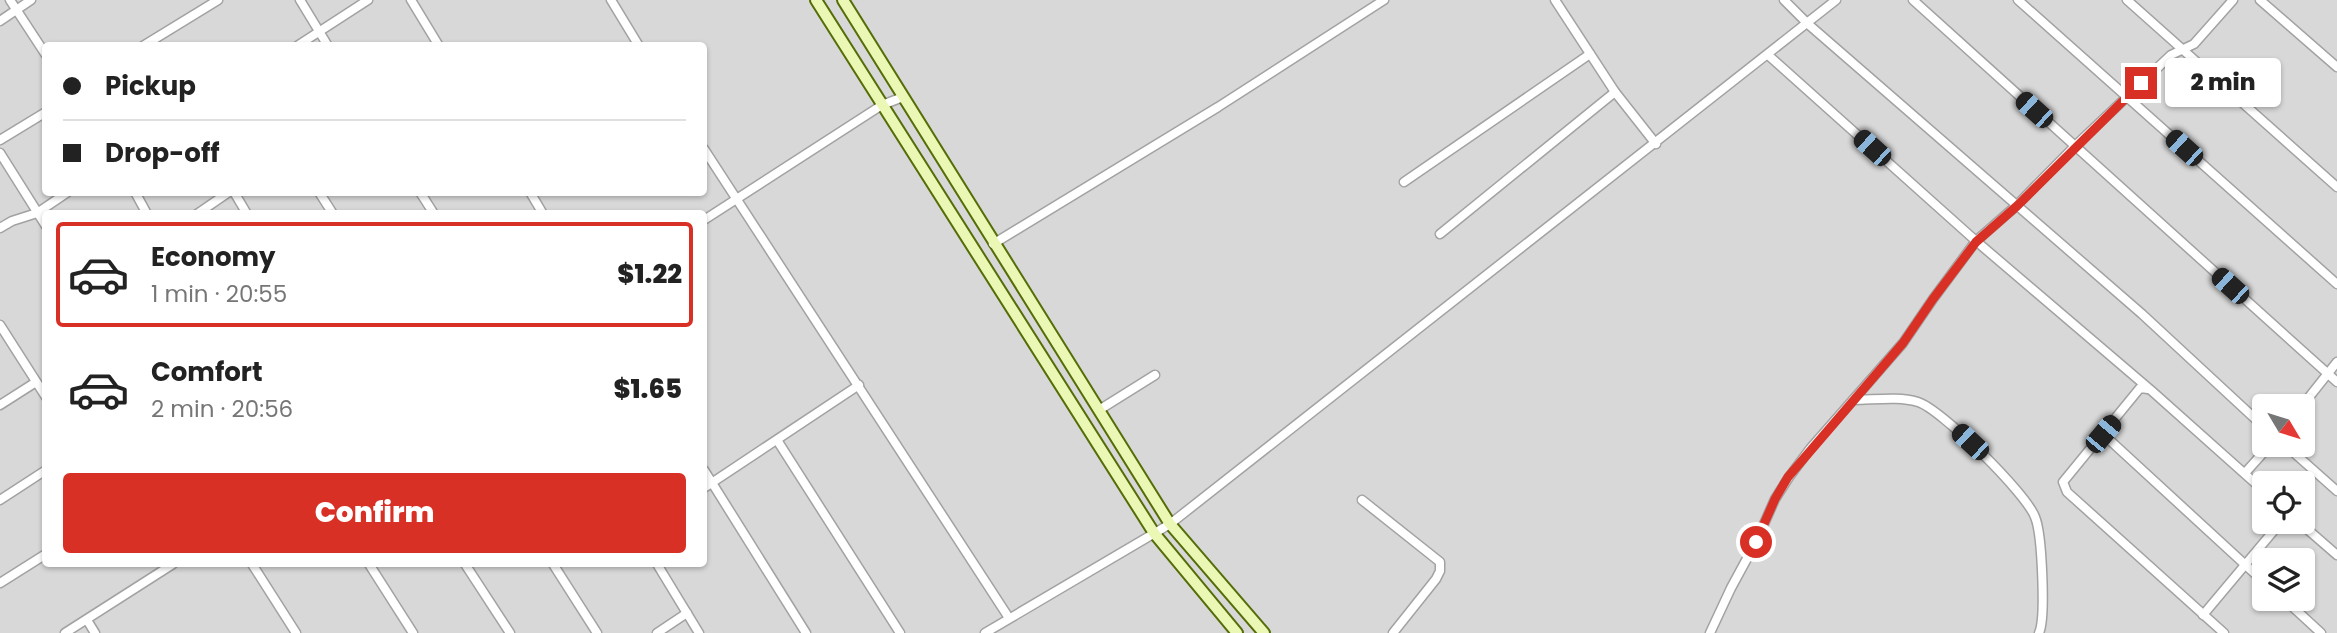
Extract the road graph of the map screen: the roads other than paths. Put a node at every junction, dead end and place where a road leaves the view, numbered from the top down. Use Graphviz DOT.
graph roads {
  1 [pos="10,0"];
  2 [pos="31,0"];
  3 [pos="218,0"];
  4 [pos="300,0"];
  5 [pos="368,0"];
  6 [pos="411,0"];
  7 [pos="611,0"];
  8 [pos="816,0"];
  9 [pos="843,0"];
  10 [pos="1384,0"];
  11 [pos="1555,0"];
  12 [pos="1784,0"];
  13 [pos="1836,0"];
  14 [pos="1913,0"];
  15 [pos="2018,0"];
  16 [pos="2127,0"];
  17 [pos="2233,0"];
  18 [pos="2260,0"];
  19 [pos="1370,4"];
  20 [pos="16,9"];
  21 [pos="0,21"];
  22 [pos="1808,24"];
  23 [pos="320,31"];
  24 [pos="150,42"];
  25 [pos="304,42"];
  26 [pos="326,42"];
  27 [pos="437,42"];
  28 [pos="637,42"];
  29 [pos="42,49"];
  30 [pos="2182,49"];
  31 [pos="1590,54"];
  32 [pos="1768,55"];
  33 [pos="2337,67"];
  34 [pos="1615,92"];
  35 [pos="2127,96"];
  36 [pos="903,97"];
  37 [pos="882,105"];
  38 [pos="42,114"];
  39 [pos="0,140"];
  40 [pos="1656,144"];
  41 [pos="2074,147"];
  42 [pos="0,153"];
  43 [pos="707,154"];
  44 [pos="1404,181"];
  45 [pos="2337,187"];
  46 [pos="62,196"];
  47 [pos="223,196"];
  48 [pos="734,199"];
  49 [pos="2017,206"];
  50 [pos="203,210"];
  51 [pos="37,213"];
  52 [pos="707,218"];
  53 [pos="42,220"];
  54 [pos="0,228"];
  55 [pos="1440,234"];
  56 [pos="1976,242"];
  57 [pos="993,244"];
  58 [pos="2337,284"];
  59 [pos="0,325"];
  60 [pos="2337,362"];
  61 [pos="2327,373"];
  62 [pos="1155,375"];
  63 [pos="36,382"];
  64 [pos="2337,382"];
  65 [pos="859,385"];
  66 [pos="2148,389"];
  67 [pos="42,391"];
  68 [pos="2311,394"];
  69 [pos="1853,400"];
  70 [pos="0,405"];
  71 [pos="1098,410"];
  72 [pos="2252,416"];
  73 [pos="2103,434"];
  74 [pos="777,439"];
  75 [pos="2260,457"];
  76 [pos="2299,457"];
  77 [pos="42,473"];
  78 [pos="2245,474"];
  79 [pos="2252,480"];
  80 [pos="708,485"];
  81 [pos="2337,491"];
  82 [pos="0,500"];
  83 [pos="1362,500"];
  84 [pos="1170,524"];
  85 [pos="1154,533"];
  86 [pos="2271,534"];
  87 [pos="2313,534"];
  88 [pos="2337,555"];
  89 [pos="42,557"];
  90 [pos="2246,565"];
  91 [pos="157,567"];
  92 [pos="168,567"];
  93 [pos="254,567"];
  94 [pos="371,567"];
  95 [pos="467,567"];
  96 [pos="555,567"];
  97 [pos="659,567"];
  98 [pos="2252,571"];
  99 [pos="161,572"];
  100 [pos="0,583"];
  101 [pos="2297,611"];
  102 [pos="687,613"];
  103 [pos="2203,615"];
  104 [pos="1009,618"];
  105 [pos="87,620"];
  106 [pos="65,633"];
  107 [pos="95,633"];
  108 [pos="296,633"];
  109 [pos="413,633"];
  110 [pos="510,633"];
  111 [pos="597,633"];
  112 [pos="657,633"];
  113 [pos="699,633"];
  114 [pos="806,633"];
  115 [pos="900,633"];
  116 [pos="985,633"];
  117 [pos="1237,633"];
  118 [pos="1264,633"];
  119 [pos="1393,633"];
  120 [pos="1710,633"];
  121 [pos="2039,633"];
  122 [pos="2224,633"];
  123 [pos="2321,633"];
  1 -- 20 [label="street"];
  2 -- 20 [label="street"];
  3 -- 24 [label="street"];
  4 -- 23 [label="street"];
  5 -- 23 [label="street"];
  6 -- 27 [label="street"];
  7 -- 28 [label="street"];
  8 -- 37 [label="main road"];
  9 -- 36 [label="main road"];
  10 -- 19 [label="street"];
  11 -- 31 [label="street"];
  12 -- 22 [label="street"];
  13 -- 22 [label="street"];
  14 -- 41 [label="street"];
  15 -- 35 [label="street"];
  16 -- 30 [label="street"];
  17 -- 30 [label="street"];
  18 -- 33 [label="street"];
  19 -- 57 [label="street"];
  20 -- 21 [label="street"];
  20 -- 29 [label="street"];
  22 -- 32 [label="street"];
  22 -- 49 [label="street"];
  23 -- 25 [label="street"];
  23 -- 26 [label="street"];
  30 -- 35 [label="street"];
  30 -- 45 [label="street"];
  31 -- 34 [label="street"];
  31 -- 44 [label="street"];
  32 -- 40 [label="street"];
  32 -- 56 [label="street"];
  34 -- 40 [label="street"];
  34 -- 55 [label="street"];
  35 -- 41 [label="street"];
  35 -- 58 [label="street"];
  36 -- 37 [label="street"];
  36 -- 57 [label="main road"];
  37 -- 48 [label="street"];
  37 -- 85 [label="main road"];
  38 -- 39 [label="street"];
  40 -- 84 [label="street"];
  41 -- 49 [label="street"];
  41 -- 61 [label="street"];
  42 -- 51 [label="street"];
  43 -- 48 [label="street"];
  46 -- 51 [label="street"];
  47 -- 50 [label="street"];
  48 -- 52 [label="street"];
  48 -- 65 [label="street"];
  49 -- 56 [label="street"];
  49 -- 72 [label="street"];
  51 -- 53 [label="street"];
  51 -- 54 [label="street"];
  56 -- 66 [label="street"];
  56 -- 69 [label="street"];
  57 -- 71 [label="main road"];
  59 -- 63 [label="street"];
  60 -- 61 [label="street"];
  61 -- 64 [label="street"];
  61 -- 68 [label="street"];
  62 -- 71 [label="street"];
  63 -- 67 [label="street"];
  63 -- 70 [label="street"];
  65 -- 74 [label="street"];
  65 -- 104 [label="street"];
  66 -- 73 [label="street"];
  66 -- 78 [label="street"];
  69 -- 120 [label="street"];
  69 -- 121 [label="street"];
  71 -- 84 [label="main road"];
  73 -- 90 [label="street"];
  73 -- 103 [label="street"];
  74 -- 80 [label="street"];
  74 -- 115 [label="street"];
  75 -- 78 [label="street"];
  76 -- 81 [label="street"];
  77 -- 82 [label="street"];
  78 -- 79 [label="street"];
  80 -- 114 [label="street"];
  83 -- 119 [label="street"];
  84 -- 85 [label="street"];
  84 -- 118 [label="main road"];
  85 -- 104 [label="street"];
  85 -- 117 [label="main road"];
  86 -- 90 [label="street"];
  87 -- 88 [label="street"];
  89 -- 100 [label="street"];
  90 -- 98 [label="street"];
  90 -- 103 [label="street"];
  91 -- 99 [label="street"];
  92 -- 99 [label="street"];
  93 -- 108 [label="street"];
  94 -- 109 [label="street"];
  95 -- 110 [label="street"];
  96 -- 111 [label="street"];
  97 -- 102 [label="street"];
  99 -- 105 [label="street"];
  101 -- 123 [label="street"];
  102 -- 112 [label="street"];
  102 -- 113 [label="street"];
  103 -- 122 [label="street"];
  104 -- 116 [label="street"];
  105 -- 106 [label="street"];
  105 -- 107 [label="street"];
}
